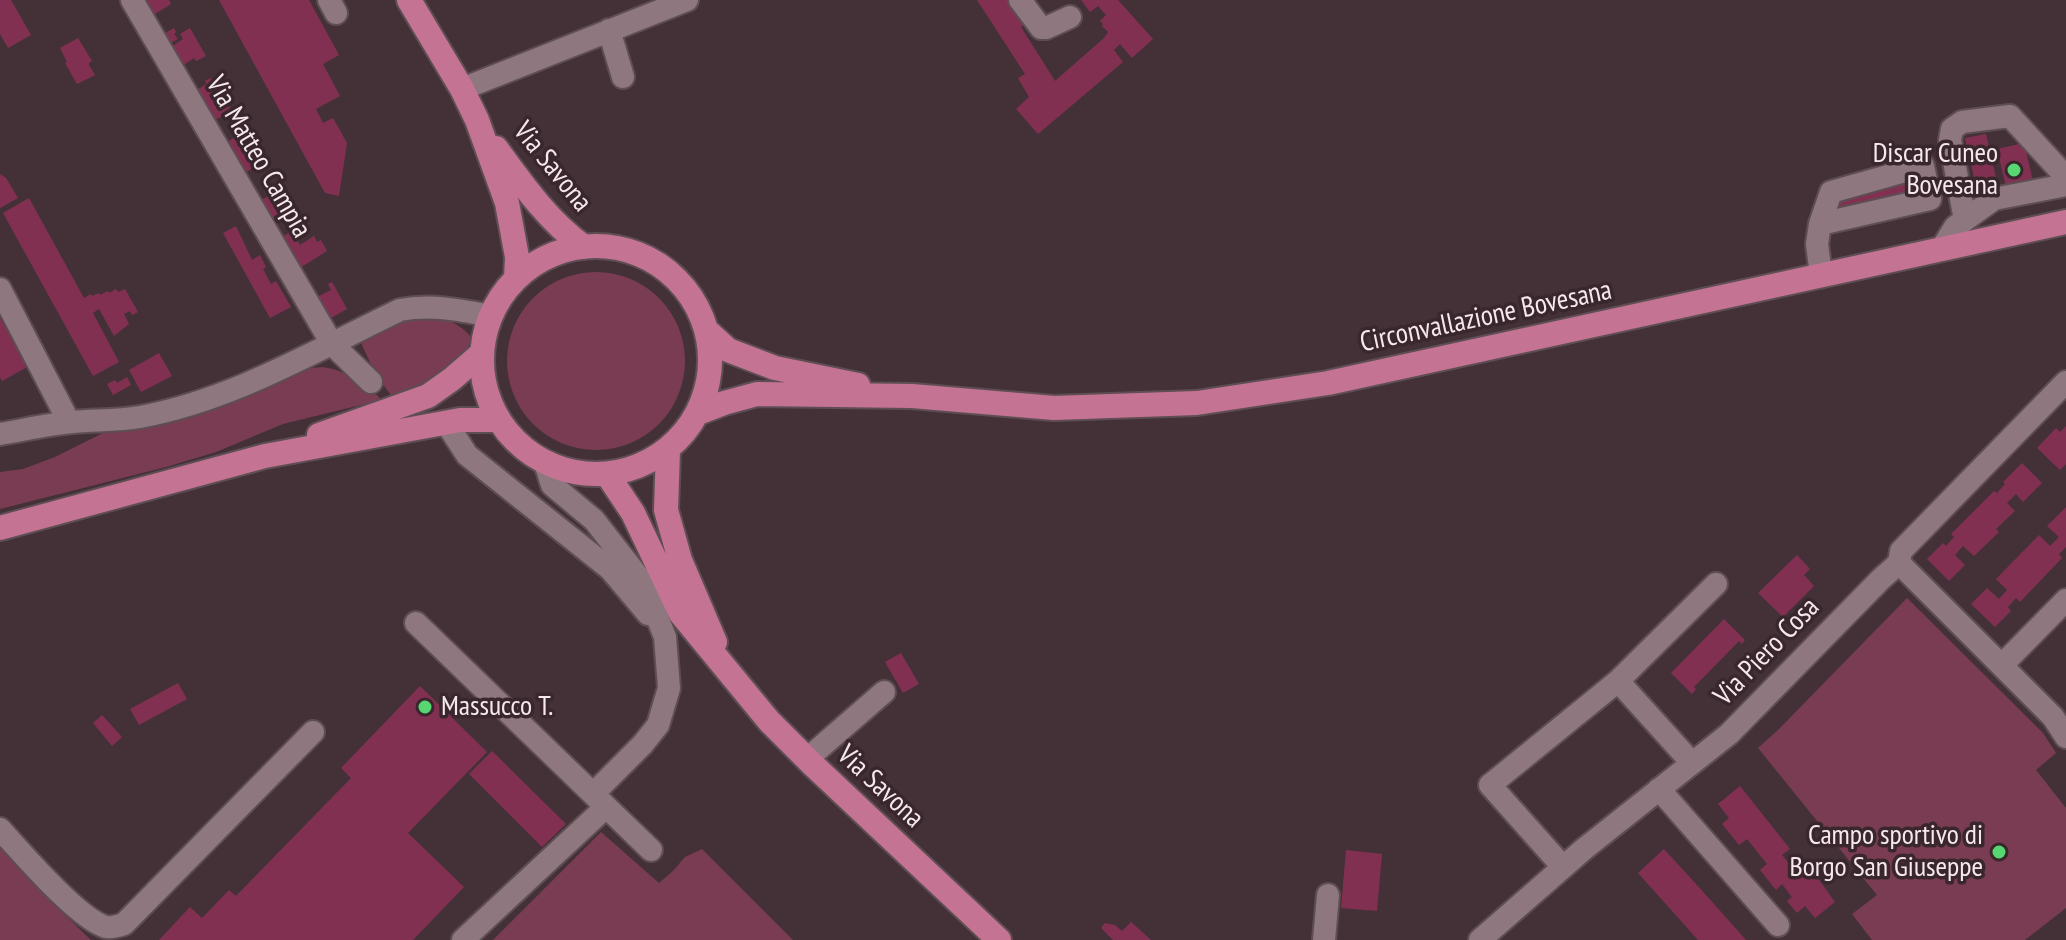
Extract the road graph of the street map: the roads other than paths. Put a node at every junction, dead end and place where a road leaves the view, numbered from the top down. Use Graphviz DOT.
graph roads {
  1 [pos="132,0"];
  2 [pos="409,0"];
  3 [pos="687,0"];
  4 [pos="1020,0"];
  5 [pos="1070,17"];
  6 [pos="609,30"];
  7 [pos="623,77"];
  8 [pos="462,89"];
  9 [pos="477,120"];
  10 [pos="2066,177"];
  11 [pos="2066,185"];
  12 [pos="1965,220"];
  13 [pos="2066,222"];
  14 [pos="1820,224"];
  15 [pos="584,247"];
  16 [pos="1942,248"];
  17 [pos="1821,275"];
  18 [pos="516,279"];
  19 [pos="0,289"];
  20 [pos="491,316"];
  21 [pos="706,330"];
  22 [pos="332,344"];
  23 [pos="482,353"];
  24 [pos="371,382"];
  25 [pos="2066,382"];
  26 [pos="912,396"];
  27 [pos="698,413"];
  28 [pos="498,420"];
  29 [pos="69,422"];
  30 [pos="447,424"];
  31 [pos="365,429"];
  32 [pos="0,434"];
  33 [pos="668,450"];
  34 [pos="545,463"];
  35 [pos="607,474"];
  36 [pos="0,528"];
  37 [pos="1899,563"];
  38 [pos="1716,584"];
  39 [pos="2066,600"];
  40 [pos="416,623"];
  41 [pos="665,637"];
  42 [pos="2002,665"];
  43 [pos="727,670"];
  44 [pos="1618,681"];
  45 [pos="884,692"];
  46 [pos="2063,725"];
  47 [pos="313,732"];
  48 [pos="807,759"];
  49 [pos="1692,763"];
  50 [pos="1659,789"];
  51 [pos="600,801"];
  52 [pos="0,829"];
  53 [pos="651,850"];
  54 [pos="1563,867"];
  55 [pos="1328,895"];
  56 [pos="1778,925"];
  57 [pos="463,940"];
  58 [pos="999,940"];
  59 [pos="1324,940"];
  60 [pos="1480,940"];
  1 -- 22 [label="street, Via Matteo Campia"];
  2 -- 8 [label="main road, Via Savona"];
  3 -- 6 [label="street"];
  4 -- 5 [label="street"];
  6 -- 7 [label="street"];
  6 -- 8 [label="street"];
  8 -- 9 [label="main road, Via Savona"];
  9 -- 15 [label="main road, Via Savona"];
  9 -- 18 [label="main road, Via Savona"];
  10 -- 12 [label="street"];
  11 -- 12 [label="street"];
  12 -- 16 [label="street"];
  13 -- 16 [label="main road, Circonvallazione Bovesana"];
  14 -- 14 [label="street"];
  14 -- 17 [label="street"];
  15 -- 18 [label="main road"];
  15 -- 21 [label="main road"];
  16 -- 17 [label="main road, Circonvallazione Bovesana"];
  17 -- 26 [label="main road, Circonvallazione Bovesana"];
  18 -- 20 [label="main road"];
  19 -- 29 [label="street"];
  20 -- 22 [label="street"];
  20 -- 23 [label="main road"];
  21 -- 26 [label="main road, Circonvallazione Bovesana"];
  21 -- 27 [label="main road"];
  22 -- 24 [label="street, Via Matteo Campia"];
  22 -- 29 [label="street"];
  23 -- 28 [label="main road"];
  23 -- 31 [label="main road"];
  25 -- 37 [label="street, Via Piero Cosa"];
  26 -- 27 [label="main road, Circonvallazione Bovesana"];
  27 -- 33 [label="main road"];
  28 -- 30 [label="main road"];
  28 -- 34 [label="main road"];
  29 -- 32 [label="street"];
  30 -- 31 [label="main road"];
  30 -- 41 [label="street"];
  31 -- 36 [label="main road"];
  33 -- 35 [label="main road"];
  33 -- 43 [label="main road, Via Savona"];
  34 -- 35 [label="main road"];
  34 -- 41 [label="street"];
  35 -- 43 [label="main road, Via Savona"];
  37 -- 42 [label="street"];
  37 -- 49 [label="street, Via Piero Cosa"];
  38 -- 44 [label="street"];
  39 -- 42 [label="street"];
  40 -- 51 [label="street"];
  41 -- 51 [label="street"];
  42 -- 46 [label="street"];
  43 -- 48 [label="main road, Via Savona"];
  44 -- 49 [label="street"];
  44 -- 54 [label="street"];
  45 -- 48 [label="street"];
  47 -- 52 [label="street"];
  48 -- 58 [label="main road, Via Savona"];
  49 -- 50 [label="street, Via Piero Cosa"];
  50 -- 54 [label="street, Via Piero Cosa"];
  50 -- 56 [label="street"];
  51 -- 53 [label="street"];
  51 -- 57 [label="street"];
  54 -- 60 [label="street, Via Piero Cosa"];
  55 -- 59 [label="street"];
}
